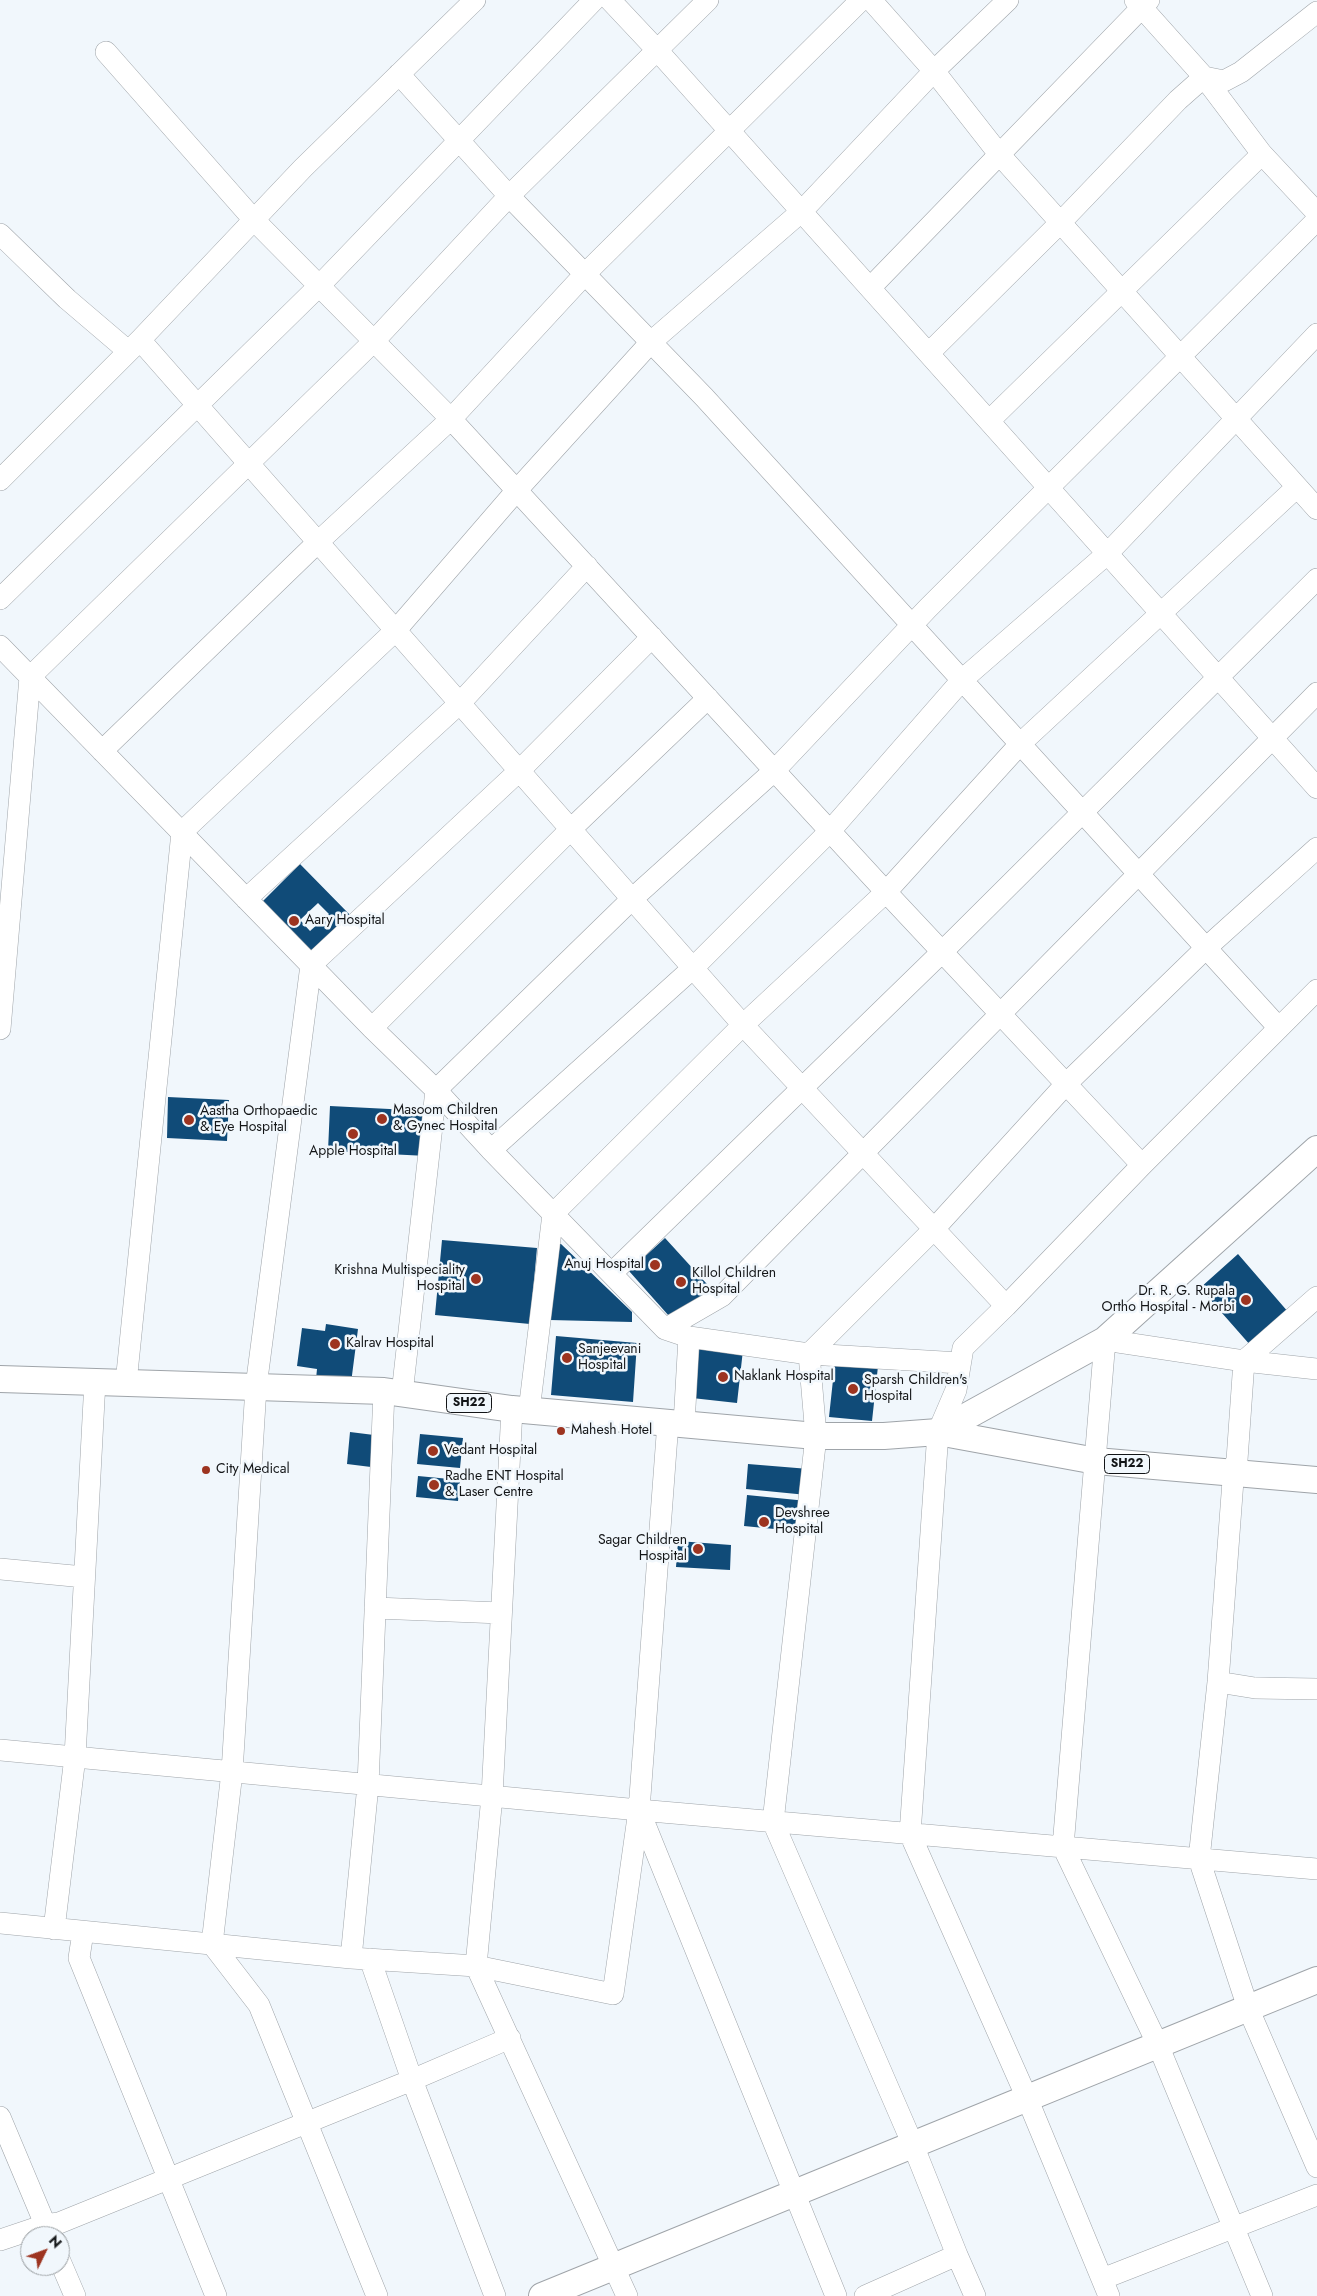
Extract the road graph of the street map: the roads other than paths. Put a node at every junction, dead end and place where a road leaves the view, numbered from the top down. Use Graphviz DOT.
graph roads {
  1 [pos="475,0"];
  2 [pos="594,0"];
  3 [pos="610,0"];
  4 [pos="708,0"];
  5 [pos="861,0"];
  6 [pos="871,0"];
  7 [pos="1008,0"];
  8 [pos="1142,2"];
  9 [pos="1317,12"];
  10 [pos="658,50"];
  11 [pos="106,52"];
  12 [pos="934,71"];
  13 [pos="399,74"];
  14 [pos="1204,77"];
  15 [pos="730,131"];
  16 [pos="459,141"];
  17 [pos="999,154"];
  18 [pos="1262,154"];
  19 [pos="509,196"];
  20 [pos="802,211"];
  21 [pos="1317,213"];
  22 [pos="254,220"];
  23 [pos="1317,220"];
  24 [pos="1060,222"];
  25 [pos="0,234"];
  26 [pos="585,274"];
  27 [pos="319,286"];
  28 [pos="870,288"];
  29 [pos="1122,291"];
  30 [pos="1317,334"];
  31 [pos="374,341"];
  32 [pos="650,342"];
  33 [pos="134,345"];
  34 [pos="929,354"];
  35 [pos="1180,356"];
  36 [pos="198,406"];
  37 [pos="451,419"];
  38 [pos="1237,420"];
  39 [pos="989,421"];
  40 [pos="248,463"];
  41 [pos="0,480"];
  42 [pos="1048,487"];
  43 [pos="1297,487"];
  44 [pos="517,490"];
  45 [pos="1317,509"];
  46 [pos="318,542"];
  47 [pos="1108,554"];
  48 [pos="587,566"];
  49 [pos="1317,579"];
  50 [pos="0,599"];
  51 [pos="1162,613"];
  52 [pos="912,625"];
  53 [pos="396,630"];
  54 [pos="652,637"];
  55 [pos="0,646"];
  56 [pos="1218,676"];
  57 [pos="30,677"];
  58 [pos="962,680"];
  59 [pos="1317,693"];
  60 [pos="708,698"];
  61 [pos="460,703"];
  62 [pos="1273,738"];
  63 [pos="1021,743"];
  64 [pos="102,751"];
  65 [pos="774,770"];
  66 [pos="519,771"];
  67 [pos="1317,788"];
  68 [pos="1084,812"];
  69 [pos="571,829"];
  70 [pos="830,831"];
  71 [pos="182,832"];
  72 [pos="1317,848"];
  73 [pos="1139,873"];
  74 [pos="886,892"];
  75 [pos="246,899"];
  76 [pos="632,899"];
  77 [pos="1206,948"];
  78 [pos="942,952"];
  79 [pos="311,965"];
  80 [pos="693,968"];
  81 [pos="1317,990"];
  82 [pos="1001,1014"];
  83 [pos="743,1025"];
  84 [pos="372,1028"];
  85 [pos="1279,1028"];
  86 [pos="0,1029"];
  87 [pos="1066,1084"];
  88 [pos="802,1088"];
  89 [pos="436,1090"];
  90 [pos="1317,1149"];
  91 [pos="491,1150"];
  92 [pos="863,1153"];
  93 [pos="1142,1165"];
  94 [pos="553,1214"];
  95 [pos="934,1229"];
  96 [pos="612,1273"];
  97 [pos="1317,1297"];
  98 [pos="1006,1306"];
  99 [pos="665,1329"];
  100 [pos="689,1337"];
  101 [pos="1105,1340"];
  102 [pos="809,1354"];
  103 [pos="1244,1361"];
  104 [pos="960,1362"];
  105 [pos="1317,1369"];
  106 [pos="0,1378"];
  107 [pos="95,1382"];
  108 [pos="126,1383"];
  109 [pos="256,1387"];
  110 [pos="393,1392"];
  111 [pos="521,1410"];
  112 [pos="676,1423"];
  113 [pos="938,1432"];
  114 [pos="816,1436"];
  115 [pos="1096,1461"];
  116 [pos="1234,1473"];
  117 [pos="1317,1480"];
  118 [pos="0,1569"];
  119 [pos="84,1577"];
  120 [pos="375,1608"];
  121 [pos="501,1613"];
  122 [pos="1218,1682"];
  123 [pos="1317,1689"];
  124 [pos="0,1750"];
  125 [pos="75,1758"];
  126 [pos="232,1772"];
  127 [pos="368,1785"];
  128 [pos="492,1796"];
  129 [pos="639,1810"];
  130 [pos="773,1822"];
  131 [pos="910,1834"];
  132 [pos="1063,1847"];
  133 [pos="1199,1859"];
  134 [pos="1317,1869"];
  135 [pos="0,1923"];
  136 [pos="54,1929"];
  137 [pos="82,1932"];
  138 [pos="212,1944"];
  139 [pos="360,1958"];
  140 [pos="476,1966"];
  141 [pos="1317,1980"];
  142 [pos="1248,2008"];
  143 [pos="510,2038"];
  144 [pos="1158,2045"];
  145 [pos="412,2080"];
  146 [pos="1027,2098"];
  147 [pos="0,2117"];
  148 [pos="307,2122"];
  149 [pos="913,2145"];
  150 [pos="1317,2167"];
  151 [pos="168,2178"];
  152 [pos="793,2193"];
  153 [pos="1317,2195"];
  154 [pos="45,2226"];
  155 [pos="54,2226"];
  156 [pos="1234,2227"];
  157 [pos="20,2236"];
  158 [pos="0,2240"];
  159 [pos="957,2255"];
  160 [pos="615,2266"];
  161 [pos="66,2276"];
  162 [pos="1105,2288"];
  163 [pos="75,2296"];
  164 [pos="216,2296"];
  165 [pos="377,2296"];
  166 [pos="495,2296"];
  167 [pos="542,2296"];
  168 [pos="627,2296"];
  169 [pos="836,2296"];
  170 [pos="865,2296"];
  171 [pos="976,2296"];
  172 [pos="1262,2296"];
  1 -- 13 [label="street"];
  2 -- 16 [label="street"];
  3 -- 10 [label="street"];
  4 -- 10 [label="street"];
  5 -- 15 [label="street"];
  6 -- 12 [label="street"];
  7 -- 12 [label="street"];
  8 -- 14 [label="street"];
  8 -- 17 [label="street"];
  9 -- 14 [label="street"];
  10 -- 15 [label="street"];
  10 -- 19 [label="street"];
  11 -- 22 [label="street"];
  12 -- 17 [label="street"];
  12 -- 20 [label="street"];
  13 -- 16 [label="street"];
  13 -- 22 [label="street"];
  14 -- 18 [label="street"];
  14 -- 24 [label="street"];
  15 -- 20 [label="street"];
  15 -- 26 [label="street"];
  16 -- 19 [label="street"];
  16 -- 27 [label="street"];
  17 -- 24 [label="street"];
  17 -- 28 [label="street"];
  18 -- 21 [label="street"];
  18 -- 29 [label="street"];
  19 -- 26 [label="street"];
  19 -- 31 [label="street"];
  20 -- 28 [label="street"];
  20 -- 32 [label="street"];
  22 -- 27 [label="street"];
  22 -- 33 [label="street"];
  23 -- 35 [label="street"];
  24 -- 29 [label="street"];
  24 -- 34 [label="street"];
  25 -- 33 [label="street"];
  26 -- 32 [label="street"];
  26 -- 37 [label="street"];
  27 -- 31 [label="street"];
  27 -- 36 [label="street"];
  28 -- 34 [label="street"];
  29 -- 35 [label="street"];
  29 -- 39 [label="street"];
  30 -- 38 [label="street"];
  31 -- 37 [label="street"];
  31 -- 40 [label="street"];
  32 -- 44 [label="street"];
  32 -- 52 [label="street"];
  33 -- 36 [label="street"];
  33 -- 41 [label="street"];
  34 -- 39 [label="street"];
  35 -- 38 [label="street"];
  35 -- 42 [label="street"];
  36 -- 40 [label="street"];
  36 -- 50 [label="street"];
  37 -- 44 [label="street"];
  37 -- 46 [label="street"];
  38 -- 43 [label="street"];
  38 -- 47 [label="street"];
  39 -- 42 [label="street"];
  40 -- 46 [label="street"];
  40 -- 57 [label="street"];
  42 -- 47 [label="street"];
  42 -- 52 [label="street"];
  43 -- 45 [label="street"];
  43 -- 51 [label="street"];
  44 -- 48 [label="street"];
  44 -- 53 [label="street"];
  46 -- 53 [label="street"];
  46 -- 64 [label="street"];
  47 -- 51 [label="street"];
  47 -- 58 [label="street"];
  48 -- 54 [label="street"];
  48 -- 61 [label="street"];
  49 -- 56 [label="street"];
  51 -- 56 [label="street"];
  51 -- 63 [label="street"];
  52 -- 58 [label="street"];
  52 -- 65 [label="street"];
  53 -- 61 [label="street"];
  53 -- 71 [label="street"];
  54 -- 60 [label="street"];
  54 -- 66 [label="street"];
  55 -- 57 [label="street"];
  56 -- 62 [label="street"];
  56 -- 68 [label="street"];
  57 -- 64 [label="street"];
  57 -- 86 [label="street"];
  58 -- 63 [label="street"];
  58 -- 70 [label="street"];
  59 -- 62 [label="street"];
  60 -- 65 [label="street"];
  60 -- 69 [label="street"];
  61 -- 66 [label="street"];
  61 -- 75 [label="street"];
  62 -- 67 [label="street"];
  62 -- 73 [label="street"];
  63 -- 68 [label="street"];
  63 -- 74 [label="street"];
  64 -- 71 [label="street"];
  65 -- 70 [label="street"];
  65 -- 76 [label="street"];
  66 -- 69 [label="street"];
  66 -- 79 [label="street"];
  68 -- 73 [label="street"];
  68 -- 78 [label="street"];
  69 -- 76 [label="street"];
  69 -- 84 [label="street"];
  70 -- 74 [label="street"];
  70 -- 80 [label="street"];
  71 -- 75 [label="street"];
  71 -- 108 [label="street"];
  72 -- 77 [label="street"];
  73 -- 77 [label="street"];
  73 -- 82 [label="street"];
  74 -- 78 [label="street"];
  74 -- 83 [label="street"];
  75 -- 79 [label="street"];
  76 -- 80 [label="street"];
  76 -- 89 [label="street"];
  77 -- 85 [label="street"];
  77 -- 87 [label="street"];
  78 -- 82 [label="street"];
  78 -- 88 [label="street"];
  79 -- 84 [label="street"];
  79 -- 109 [label="street"];
  80 -- 83 [label="street"];
  80 -- 91 [label="street"];
  81 -- 85 [label="street"];
  82 -- 87 [label="street"];
  82 -- 92 [label="street"];
  83 -- 88 [label="street"];
  83 -- 94 [label="street"];
  84 -- 89 [label="street"];
  85 -- 93 [label="street"];
  87 -- 93 [label="street"];
  87 -- 95 [label="street"];
  88 -- 92 [label="street"];
  88 -- 96 [label="street"];
  89 -- 91 [label="street"];
  89 -- 110 [label="street"];
  90 -- 101 [label="main road"];
  91 -- 94 [label="street"];
  92 -- 95 [label="street"];
  92 -- 99 [label="street"];
  93 -- 98 [label="street"];
  94 -- 96 [label="street"];
  94 -- 111 [label="street"];
  95 -- 98 [label="street"];
  95 -- 102 [label="street"];
  96 -- 99 [label="street"];
  97 -- 103 [label="street"];
  98 -- 104 [label="street"];
  99 -- 100 [label="street"];
  100 -- 102 [label="street"];
  100 -- 112 [label="street"];
  101 -- 103 [label="street"];
  101 -- 113 [label="main road"];
  101 -- 115 [label="street"];
  102 -- 104 [label="street"];
  102 -- 114 [label="street"];
  103 -- 105 [label="street"];
  103 -- 116 [label="street"];
  104 -- 113 [label="street"];
  106 -- 107 [label="main road, SH22"];
  107 -- 108 [label="main road, SH22"];
  107 -- 119 [label="street"];
  108 -- 109 [label="main road, SH22"];
  109 -- 110 [label="main road, SH22"];
  109 -- 126 [label="street"];
  110 -- 111 [label="main road, SH22"];
  110 -- 120 [label="street"];
  111 -- 112 [label="main road, SH22"];
  111 -- 121 [label="street"];
  112 -- 114 [label="main road, SH22"];
  112 -- 129 [label="street"];
  113 -- 114 [label="main road, SH22"];
  113 -- 115 [label="main road, SH22"];
  113 -- 131 [label="street"];
  114 -- 130 [label="street"];
  115 -- 116 [label="main road, SH22"];
  115 -- 132 [label="street"];
  116 -- 117 [label="main road, SH22"];
  116 -- 122 [label="street"];
  118 -- 119 [label="street"];
  119 -- 125 [label="street"];
  120 -- 121 [label="street"];
  120 -- 127 [label="street"];
  121 -- 128 [label="street"];
  122 -- 123 [label="street"];
  122 -- 133 [label="street"];
  124 -- 125 [label="street"];
  125 -- 126 [label="street"];
  125 -- 136 [label="street"];
  126 -- 127 [label="street"];
  126 -- 138 [label="street"];
  127 -- 128 [label="street"];
  127 -- 139 [label="street"];
  128 -- 129 [label="street"];
  128 -- 140 [label="street"];
  129 -- 130 [label="street"];
  129 -- 140 [label="street"];
  129 -- 152 [label="street"];
  130 -- 131 [label="street"];
  130 -- 149 [label="street"];
  131 -- 132 [label="street"];
  131 -- 146 [label="street"];
  132 -- 133 [label="street"];
  132 -- 144 [label="street"];
  133 -- 134 [label="street"];
  133 -- 142 [label="street"];
  135 -- 136 [label="street"];
  136 -- 137 [label="street"];
  137 -- 138 [label="street"];
  137 -- 151 [label="street"];
  138 -- 139 [label="street"];
  138 -- 148 [label="street"];
  139 -- 140 [label="street"];
  139 -- 145 [label="street"];
  140 -- 143 [label="street"];
  141 -- 142 [label="main road"];
  142 -- 144 [label="main road"];
  142 -- 150 [label="street"];
  143 -- 145 [label="street"];
  143 -- 160 [label="street"];
  144 -- 146 [label="main road"];
  144 -- 156 [label="street"];
  145 -- 148 [label="street"];
  145 -- 166 [label="street"];
  146 -- 149 [label="main road"];
  146 -- 162 [label="street"];
  147 -- 154 [label="street"];
  148 -- 151 [label="street"];
  148 -- 165 [label="street"];
  149 -- 152 [label="main road"];
  149 -- 159 [label="street"];
  151 -- 155 [label="street"];
  151 -- 164 [label="street"];
  152 -- 160 [label="main road"];
  152 -- 169 [label="street"];
  153 -- 156 [label="street"];
  156 -- 162 [label="street"];
  156 -- 172 [label="street"];
  157 -- 158 [label="street"];
  159 -- 170 [label="street"];
  159 -- 171 [label="street"];
  160 -- 167 [label="main road"];
  160 -- 168 [label="street"];
  161 -- 163 [label="street"];
}
